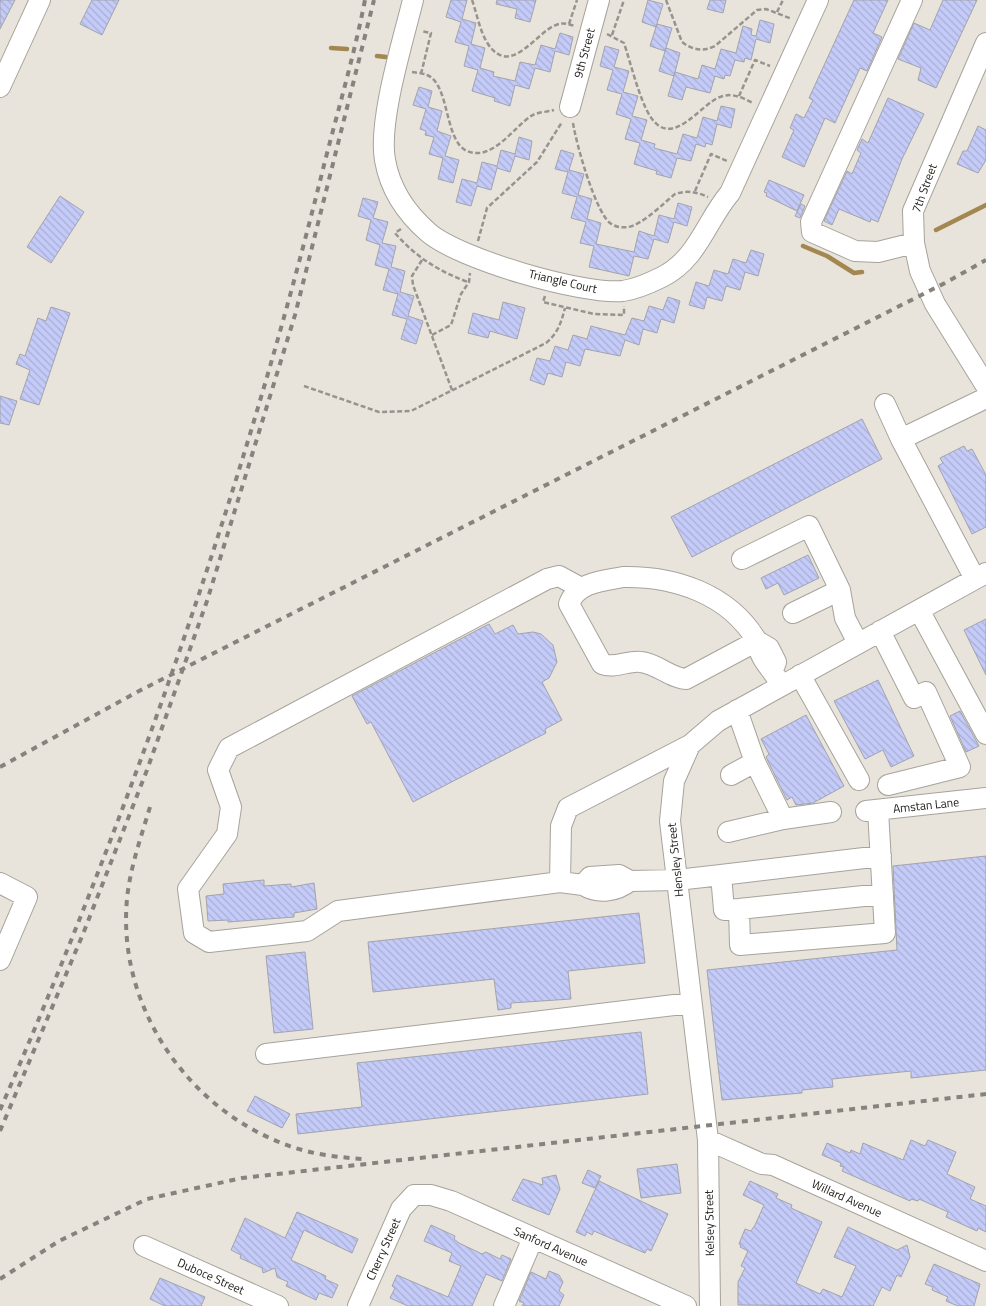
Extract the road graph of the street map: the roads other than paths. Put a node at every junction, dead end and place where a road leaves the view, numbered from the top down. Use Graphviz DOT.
graph roads {
  1 [pos="40,0"];
  2 [pos="413,0"];
  3 [pos="599,0"];
  4 [pos="818,0"];
  5 [pos="912,0"];
  6 [pos="986,43"];
  7 [pos="0,87"];
  8 [pos="570,107"];
  9 [pos="914,243"];
  10 [pos="986,386"];
  11 [pos="986,398"];
  12 [pos="886,404"];
  13 [pos="901,439"];
  14 [pos="742,559"];
  15 [pos="980,576"];
  16 [pos="582,588"];
  17 [pos="840,590"];
  18 [pos="919,610"];
  19 [pos="793,613"];
  20 [pos="880,631"];
  21 [pos="757,641"];
  22 [pos="858,643"];
  23 [pos="800,675"];
  24 [pos="777,678"];
  25 [pos="736,710"];
  26 [pos="986,734"];
  27 [pos="690,745"];
  28 [pos="754,762"];
  29 [pos="731,775"];
  30 [pos="859,780"];
  31 [pos="888,785"];
  32 [pos="986,798"];
  33 [pos="831,812"];
  34 [pos="783,820"];
  35 [pos="728,832"];
  36 [pos="881,856"];
  37 [pos="721,875"];
  38 [pos="677,880"];
  39 [pos="560,882"];
  40 [pos="0,883"];
  41 [pos="883,894"];
  42 [pos="739,910"];
  43 [pos="0,960"];
  44 [pos="691,1003"];
  45 [pos="266,1054"];
  46 [pos="708,1140"];
  47 [pos="414,1195"];
  48 [pos="533,1238"];
  49 [pos="144,1246"];
  50 [pos="986,1260"];
  51 [pos="278,1306"];
  52 [pos="358,1306"];
  53 [pos="504,1306"];
  54 [pos="686,1306"];
  55 [pos="710,1306"];
  1 -- 7 [label="street"];
  2 -- 4 [label="street, Triangle Court"];
  3 -- 8 [label="street, 9th Street"];
  5 -- 9 [label="street"];
  6 -- 9 [label="street, 7th Street"];
  9 -- 10 [label="street, 7th Street"];
  11 -- 13 [label="street"];
  12 -- 13 [label="street"];
  13 -- 15 [label="street"];
  14 -- 17 [label="street"];
  15 -- 18 [label="street, Hensley Street"];
  16 -- 21 [label="street"];
  16 -- 21 [label="street"];
  16 -- 39 [label="street"];
  17 -- 19 [label="street"];
  17 -- 22 [label="street"];
  18 -- 20 [label="street, Hensley Street"];
  18 -- 26 [label="street"];
  20 -- 22 [label="street, Hensley Street"];
  20 -- 31 [label="street"];
  21 -- 24 [label="street"];
  22 -- 23 [label="street, Hensley Street"];
  23 -- 24 [label="street, Hensley Street"];
  23 -- 30 [label="street"];
  24 -- 25 [label="street, Hensley Street"];
  25 -- 27 [label="street, Hensley Street"];
  25 -- 28 [label="street"];
  27 -- 38 [label="street, Hensley Street"];
  27 -- 39 [label="street"];
  28 -- 29 [label="street"];
  28 -- 34 [label="street"];
  32 -- 36 [label="street, Amstan Lane"];
  33 -- 34 [label="street"];
  34 -- 35 [label="street"];
  36 -- 37 [label="street"];
  36 -- 41 [label="street"];
  37 -- 38 [label="street"];
  37 -- 42 [label="street"];
  38 -- 39 [label="street"];
  38 -- 44 [label="street, Hensley Street"];
  40 -- 43 [label="street"];
  41 -- 42 [label="street"];
  41 -- 42 [label="street"];
  44 -- 45 [label="street"];
  44 -- 46 [label="street, Hensley Street"];
  46 -- 50 [label="street, Willard Avenue"];
  46 -- 55 [label="street, Kelsey Street"];
  47 -- 48 [label="street, Sanford Avenue"];
  47 -- 52 [label="street, Cherry Street"];
  48 -- 53 [label="street"];
  48 -- 54 [label="street, Sanford Avenue"];
  49 -- 51 [label="street, Duboce Street"];
}
